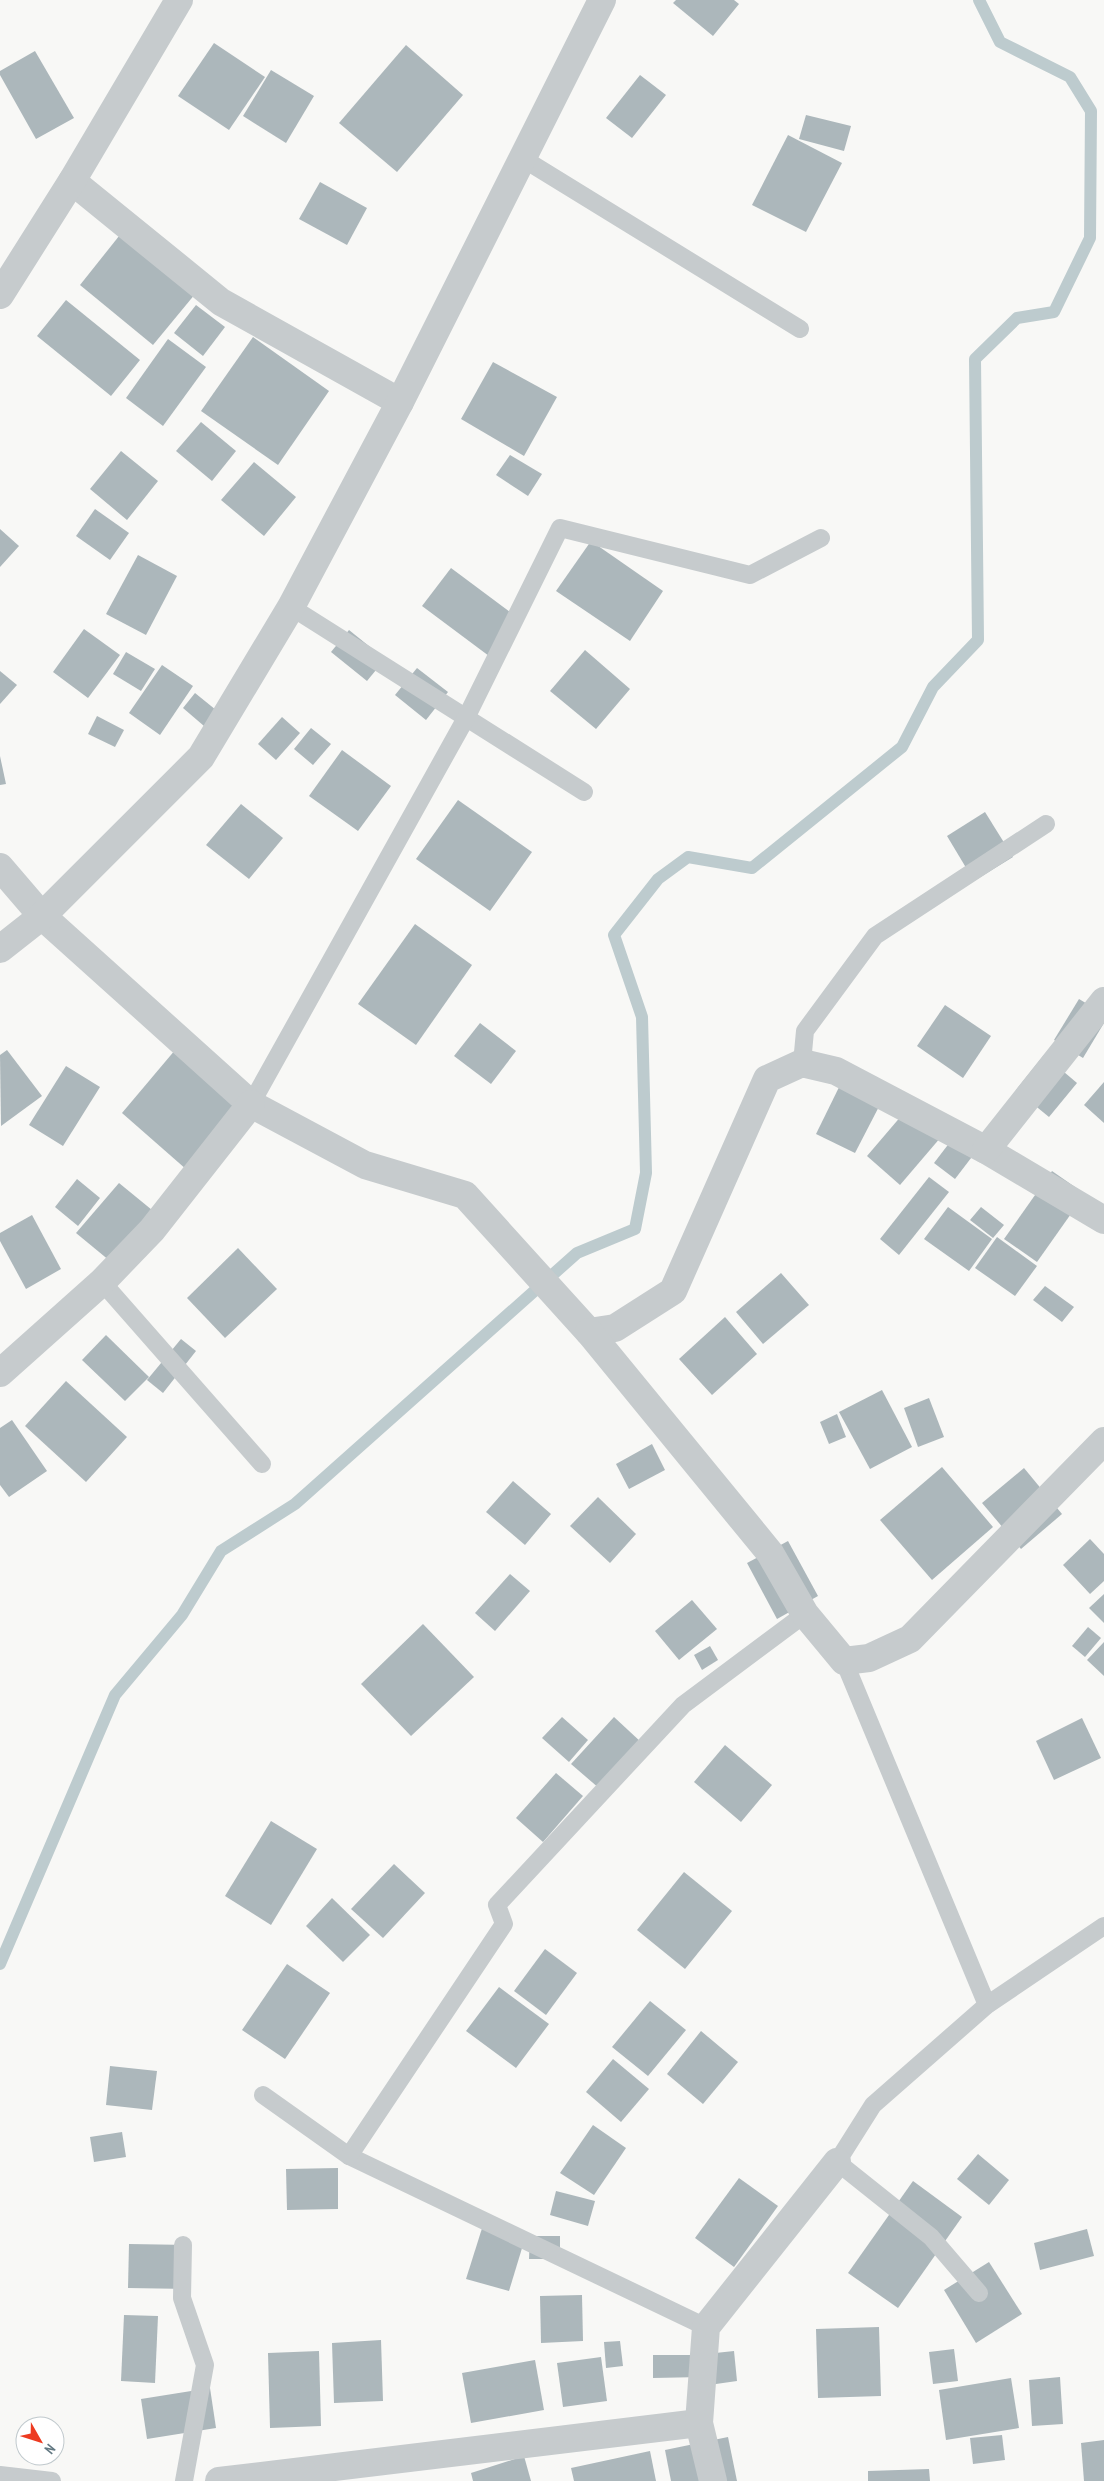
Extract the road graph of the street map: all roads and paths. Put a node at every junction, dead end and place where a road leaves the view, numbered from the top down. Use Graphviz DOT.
graph roads {
  1 [pos="178,0"];
  2 [pos="602,0"];
  3 [pos="522,158"];
  4 [pos="72,181"];
  5 [pos="0,295"];
  6 [pos="800,329"];
  7 [pos="400,402"];
  8 [pos="821,538"];
  9 [pos="291,607"];
  10 [pos="466,718"];
  11 [pos="584,792"];
  12 [pos="1046,824"];
  13 [pos="0,867"];
  14 [pos="42,916"];
  15 [pos="0,949"];
  16 [pos="1104,1001"];
  17 [pos="802,1063"];
  18 [pos="251,1104"];
  19 [pos="986,1150"];
  20 [pos="1104,1220"];
  21 [pos="102,1282"];
  22 [pos="589,1332"];
  23 [pos="0,1373"];
  24 [pos="1104,1442"];
  25 [pos="262,1464"];
  26 [pos="805,1614"];
  27 [pos="844,1661"];
  28 [pos="1104,1926"];
  29 [pos="987,2005"];
  30 [pos="263,2095"];
  31 [pos="349,2156"];
  32 [pos="837,2162"];
  33 [pos="182,2245"];
  34 [pos="978,2294"];
  35 [pos="706,2327"];
  36 [pos="699,2423"];
  37 [pos="0,2474"];
  38 [pos="52,2481"];
  39 [pos="184,2481"];
  40 [pos="220,2481"];
  41 [pos="713,2481"];
  1 -- 4 [label="street"];
  2 -- 3 [label="street"];
  3 -- 6 [label="lane"];
  3 -- 7 [label="street"];
  4 -- 5 [label="street"];
  4 -- 7 [label="street"];
  7 -- 9 [label="street"];
  8 -- 10 [label="lane"];
  9 -- 10 [label="lane"];
  9 -- 14 [label="street"];
  10 -- 11 [label="lane"];
  10 -- 18 [label="lane"];
  12 -- 17 [label="lane"];
  13 -- 14 [label="street"];
  14 -- 15 [label="street"];
  14 -- 18 [label="street"];
  16 -- 19 [label="street"];
  17 -- 19 [label="street"];
  17 -- 22 [label="street"];
  18 -- 21 [label="street"];
  18 -- 22 [label="street"];
  19 -- 20 [label="street"];
  21 -- 23 [label="street"];
  21 -- 25 [label="lane"];
  22 -- 26 [label="street"];
  24 -- 27 [label="street"];
  26 -- 27 [label="street"];
  26 -- 31 [label="lane"];
  27 -- 29 [label="lane"];
  28 -- 29 [label="lane"];
  29 -- 32 [label="lane"];
  30 -- 31 [label="lane"];
  31 -- 35 [label="lane"];
  32 -- 34 [label="lane"];
  32 -- 35 [label="street"];
  33 -- 39 [label="lane"];
  35 -- 36 [label="street"];
  36 -- 40 [label="street"];
  36 -- 41 [label="street"];
  37 -- 38 [label="lane"];
}
